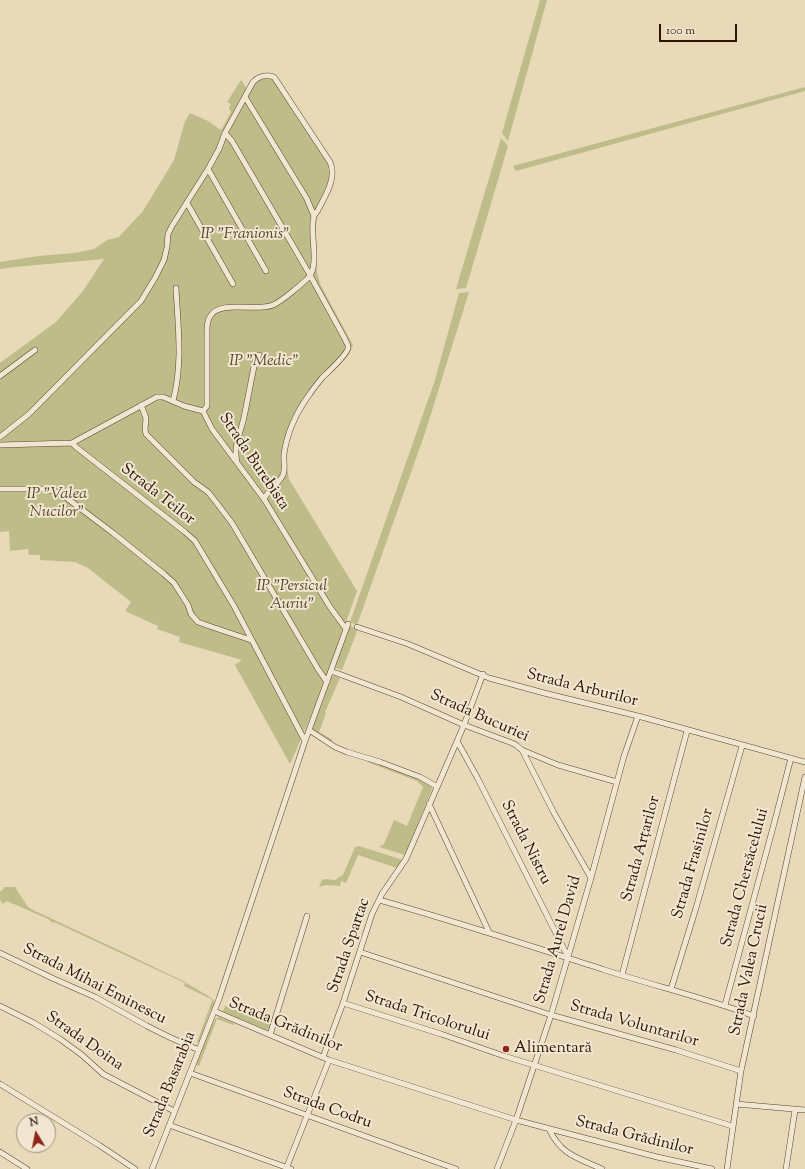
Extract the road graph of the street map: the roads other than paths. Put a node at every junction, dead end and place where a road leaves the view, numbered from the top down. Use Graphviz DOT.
graph roads {
  1 [pos="245,97"];
  2 [pos="225,133"];
  3 [pos="208,169"];
  4 [pos="187,203"];
  5 [pos="314,216"];
  6 [pos="266,271"];
  7 [pos="310,275"];
  8 [pos="233,284"];
  9 [pos="176,288"];
  10 [pos="35,350"];
  11 [pos="259,355"];
  12 [pos="0,376"];
  13 [pos="173,401"];
  14 [pos="141,405"];
  15 [pos="203,411"];
  16 [pos="0,437"];
  17 [pos="72,443"];
  18 [pos="0,445"];
  19 [pos="236,448"];
  20 [pos="228,451"];
  21 [pos="238,465"];
  22 [pos="0,489"];
  23 [pos="264,499"];
  24 [pos="347,627"];
  25 [pos="357,627"];
  26 [pos="251,640"];
  27 [pos="331,671"];
  28 [pos="483,674"];
  29 [pos="327,682"];
  30 [pos="638,716"];
  31 [pos="464,725"];
  32 [pos="309,730"];
  33 [pos="687,730"];
  34 [pos="305,741"];
  35 [pos="457,741"];
  36 [pos="742,746"];
  37 [pos="522,750"];
  38 [pos="791,758"];
  39 [pos="805,762"];
  40 [pos="805,777"];
  41 [pos="617,782"];
  42 [pos="436,786"];
  43 [pos="429,804"];
  44 [pos="591,878"];
  45 [pos="379,900"];
  46 [pos="307,916"];
  47 [pos="489,932"];
  48 [pos="360,952"];
  49 [pos="0,953"];
  50 [pos="568,958"];
  51 [pos="622,975"];
  52 [pos="671,989"];
  53 [pos="343,1003"];
  54 [pos="725,1005"];
  55 [pos="0,1006"];
  56 [pos="214,1011"];
  57 [pos="551,1015"];
  58 [pos="754,1016"];
  59 [pos="270,1035"];
  60 [pos="199,1050"];
  61 [pos="323,1057"];
  62 [pos="329,1060"];
  63 [pos="534,1066"];
  64 [pos="741,1071"];
  65 [pos="190,1073"];
  66 [pos="0,1084"];
  67 [pos="736,1104"];
  68 [pos="795,1110"];
  69 [pos="805,1110"];
  70 [pos="174,1111"];
  71 [pos="306,1116"];
  72 [pos="516,1120"];
  73 [pos="169,1125"];
  74 [pos="732,1126"];
  75 [pos="549,1129"];
  76 [pos="0,1152"];
  77 [pos="288,1168"];
  78 [pos="27,1169"];
  79 [pos="135,1169"];
  80 [pos="152,1169"];
  81 [pos="456,1169"];
  82 [pos="497,1169"];
  83 [pos="602,1169"];
  84 [pos="712,1169"];
  85 [pos="727,1169"];
  86 [pos="786,1169"];
  1 -- 2 [label="street"];
  1 -- 5 [label="street"];
  1 -- 5 [label="street"];
  2 -- 3 [label="street"];
  2 -- 7 [label="street"];
  3 -- 4 [label="street"];
  3 -- 6 [label="street"];
  4 -- 8 [label="street"];
  4 -- 16 [label="street"];
  5 -- 7 [label="street"];
  7 -- 15 [label="street"];
  7 -- 23 [label="street"];
  9 -- 13 [label="street"];
  10 -- 12 [label="street"];
  11 -- 19 [label="street"];
  13 -- 14 [label="street, Strada Burebista"];
  13 -- 15 [label="street, Strada Burebista"];
  14 -- 17 [label="street, Strada Burebista"];
  14 -- 29 [label="street"];
  15 -- 20 [label="street, Strada Burebista"];
  17 -- 18 [label="street"];
  17 -- 26 [label="street, Strada Teilor"];
  19 -- 20 [label="street"];
  19 -- 21 [label="street"];
  20 -- 21 [label="street, Strada Burebista"];
  21 -- 23 [label="street, Strada Burebista"];
  22 -- 26 [label="street"];
  23 -- 24 [label="street, Strada Burebista"];
  24 -- 27 [label="street, Strada Grădinilor"];
  25 -- 28 [label="street, Strada Arburilor"];
  26 -- 34 [label="street, Strada Teilor"];
  27 -- 29 [label="street, Strada Grădinilor"];
  27 -- 31 [label="street, Strada Bucuriei"];
  28 -- 30 [label="street, Strada Arburilor"];
  28 -- 31 [label="street, Strada Spartac"];
  29 -- 32 [label="street, Strada Grădinilor"];
  30 -- 33 [label="street, Strada Arburilor"];
  30 -- 41 [label="street, Strada Aurel David"];
  31 -- 35 [label="street, Strada Spartac"];
  31 -- 37 [label="street, Strada Bucuriei"];
  32 -- 34 [label="street, Strada Grădinilor"];
  32 -- 42 [label="street"];
  33 -- 36 [label="street, Strada Arburilor"];
  33 -- 51 [label="street, Strada Arțarilor"];
  34 -- 56 [label="street, Strada Grădinilor"];
  35 -- 42 [label="street, Strada Spartac"];
  35 -- 50 [label="street, Strada Nistru"];
  36 -- 38 [label="street, Strada Arburilor"];
  36 -- 52 [label="street, Strada Frasinilor"];
  37 -- 41 [label="street, Strada Bucuriei"];
  37 -- 44 [label="street"];
  38 -- 39 [label="street, Strada Arburilor"];
  38 -- 54 [label="street, Strada Chersăcelului"];
  40 -- 58 [label="street, Strada Valea Crucii"];
  41 -- 44 [label="street, Strada Aurel David"];
  42 -- 43 [label="street, Strada Spartac"];
  43 -- 45 [label="street, Strada Spartac"];
  43 -- 47 [label="street"];
  44 -- 50 [label="street, Strada Aurel David"];
  45 -- 47 [label="street"];
  45 -- 48 [label="street, Strada Spartac"];
  46 -- 59 [label="street"];
  47 -- 50 [label="street"];
  48 -- 53 [label="street, Strada Spartac"];
  48 -- 57 [label="street, Strada Voluntarilor"];
  49 -- 60 [label="street, Strada Mihai Eminescu"];
  50 -- 51 [label="street"];
  50 -- 57 [label="street, Strada Aurel David"];
  51 -- 52 [label="street"];
  52 -- 54 [label="street"];
  53 -- 61 [label="street, Strada Spartac"];
  53 -- 63 [label="street, Strada Tricolorului"];
  54 -- 58 [label="street"];
  55 -- 70 [label="street, Strada Doina"];
  56 -- 59 [label="street, Strada Grădinilor"];
  56 -- 60 [label="street, Strada Basarabia"];
  57 -- 63 [label="street, Strada Aurel David"];
  57 -- 64 [label="street, Strada Voluntarilor"];
  58 -- 64 [label="street, Strada Valea Crucii"];
  59 -- 61 [label="street, Strada Grădinilor"];
  60 -- 65 [label="street, Strada Basarabia"];
  61 -- 62 [label="street, Strada Grădinilor"];
  62 -- 71 [label="street"];
  62 -- 72 [label="street, Strada Grădinilor"];
  63 -- 72 [label="street, Strada Aurel David"];
  63 -- 74 [label="street, Strada Tricolorului"];
  64 -- 67 [label="street, Strada Valea Crucii"];
  65 -- 70 [label="street, Strada Basarabia"];
  65 -- 71 [label="street, Strada Codru"];
  66 -- 79 [label="street"];
  67 -- 68 [label="street"];
  67 -- 74 [label="street, Strada Valea Crucii"];
  68 -- 69 [label="street"];
  68 -- 86 [label="street"];
  70 -- 73 [label="street, Strada Basarabia"];
  71 -- 77 [label="street"];
  71 -- 81 [label="street, Strada Codru"];
  72 -- 75 [label="street, Strada Grădinilor"];
  72 -- 82 [label="street, Strada Aurel David"];
  73 -- 77 [label="street"];
  73 -- 80 [label="street, Strada Basarabia"];
  74 -- 85 [label="street, Strada Valea Crucii"];
  75 -- 83 [label="street, Strada Grădinilor"];
  75 -- 84 [label="street, Strada Grădinilor"];
  76 -- 78 [label="street"];
}
